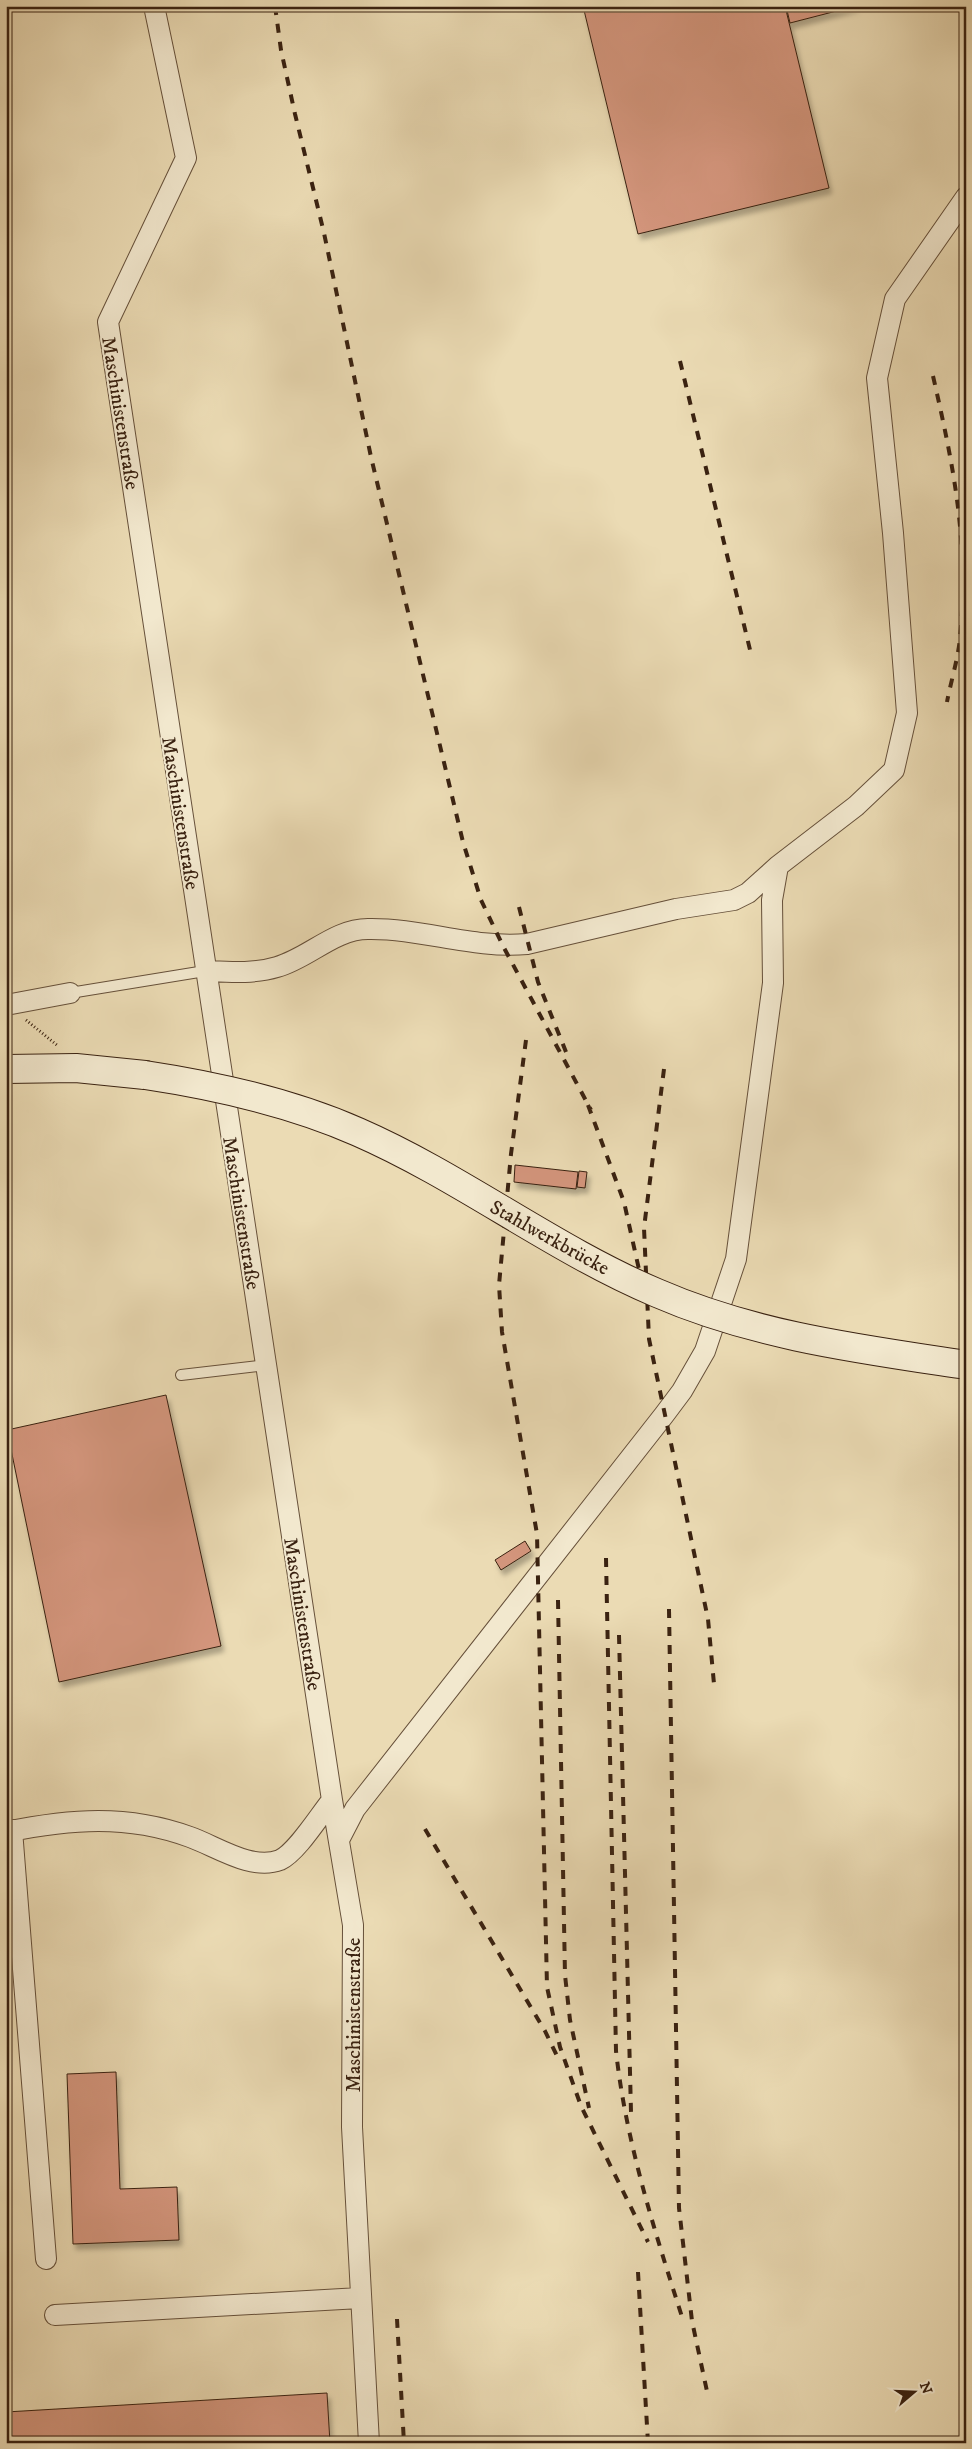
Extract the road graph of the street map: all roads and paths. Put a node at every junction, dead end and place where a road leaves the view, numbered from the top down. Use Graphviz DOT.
graph roads {
  1 [pos="154,6"];
  2 [pos="966,197"];
  3 [pos="778,866"];
  4 [pos="205,971"];
  5 [pos="70,993"];
  6 [pos="14,1011"];
  7 [pos="60,1048"];
  8 [pos="6,1069"];
  9 [pos="266,1365"];
  10 [pos="966,1365"];
  11 [pos="181,1375"];
  12 [pos="332,1800"];
  13 [pos="9,1831"];
  14 [pos="340,1838"];
  15 [pos="46,2259"];
  16 [pos="360,2298"];
  17 [pos="55,2315"];
  18 [pos="369,2443"];
  1 -- 4 [label="street, Maschinistenstraße"];
  2 -- 3 [label="street"];
  3 -- 4 [label="street"];
  3 -- 14 [label="street"];
  4 -- 5 [label="lane"];
  4 -- 9 [label="street, Maschinistenstraße"];
  5 -- 6 [label="street"];
  6 -- 7 [label="path"];
  8 -- 10 [label="main road, Stahlwerkbrücke, bridge"];
  9 -- 11 [label="lane"];
  9 -- 12 [label="street, Maschinistenstraße"];
  12 -- 13 [label="street"];
  12 -- 14 [label="street, Maschinistenstraße"];
  13 -- 15 [label="street"];
  14 -- 16 [label="street, Maschinistenstraße"];
  16 -- 17 [label="street"];
  16 -- 18 [label="street, Maschinistenstraße"];
}
